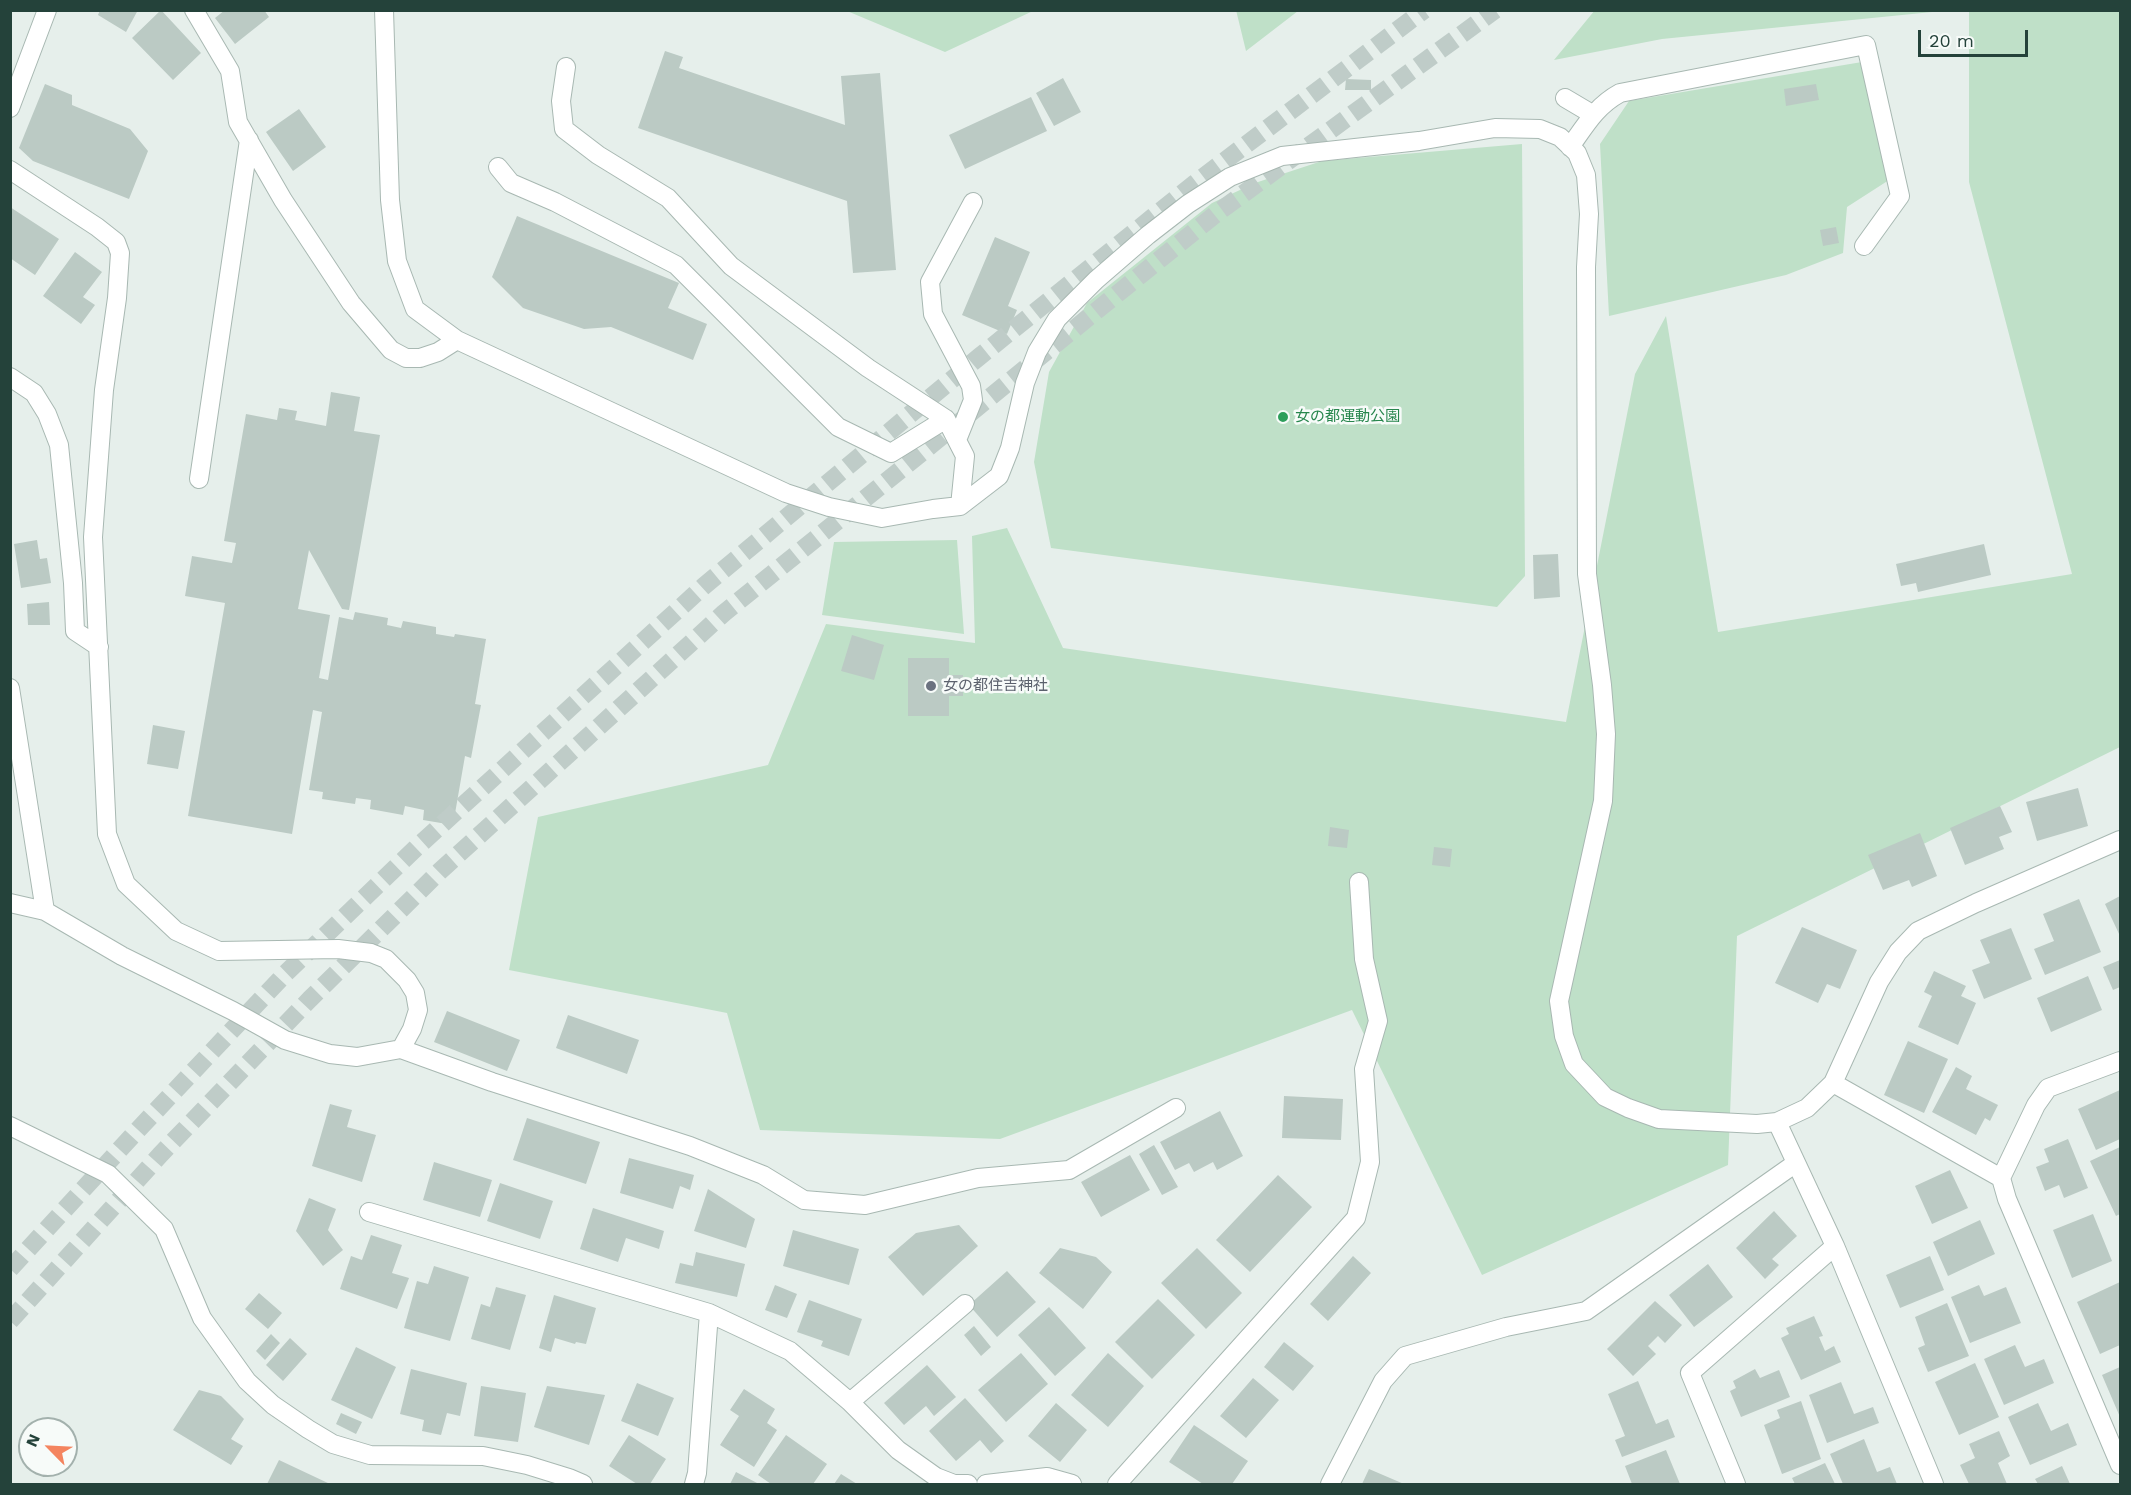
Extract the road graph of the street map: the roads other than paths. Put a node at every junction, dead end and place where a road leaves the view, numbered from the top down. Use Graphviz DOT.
graph roads {
  1 [pos="47,10"];
  2 [pos="194,10"];
  3 [pos="384,10"];
  4 [pos="566,67"];
  5 [pos="1565,98"];
  6 [pos="10,108"];
  7 [pos="1593,114"];
  8 [pos="249,140"];
  9 [pos="1570,147"];
  10 [pos="498,168"];
  11 [pos="10,170"];
  12 [pos="973,202"];
  13 [pos="1864,246"];
  14 [pos="457,340"];
  15 [pos="10,377"];
  16 [pos="946,419"];
  17 [pos="957,440"];
  18 [pos="199,479"];
  19 [pos="960,506"];
  20 [pos="99,647"];
  21 [pos="10,688"];
  22 [pos="2121,840"];
  23 [pos="1359,882"];
  24 [pos="10,903"];
  25 [pos="45,911"];
  26 [pos="401,1049"];
  27 [pos="2121,1061"];
  28 [pos="1833,1083"];
  29 [pos="1176,1108"];
  30 [pos="1778,1122"];
  31 [pos="10,1126"];
  32 [pos="1796,1163"];
  33 [pos="2001,1178"];
  34 [pos="369,1212"];
  35 [pos="1835,1246"];
  36 [pos="965,1304"];
  37 [pos="709,1313"];
  38 [pos="850,1402"];
  39 [pos="2121,1465"];
  40 [pos="583,1485"];
  41 [pos="694,1485"];
  42 [pos="968,1485"];
  43 [pos="986,1485"];
  44 [pos="1072,1485"];
  45 [pos="1117,1485"];
  46 [pos="1330,1485"];
  47 [pos="1736,1485"];
  48 [pos="1934,1485"];
  1 -- 6 [label="street"];
  2 -- 8 [label="street"];
  3 -- 14 [label="street"];
  4 -- 16 [label="street"];
  5 -- 7 [label="street"];
  7 -- 9 [label="street"];
  7 -- 13 [label="street"];
  8 -- 14 [label="street"];
  8 -- 18 [label="street"];
  9 -- 19 [label="street"];
  9 -- 30 [label="street"];
  10 -- 16 [label="street"];
  11 -- 20 [label="street"];
  12 -- 17 [label="street"];
  14 -- 19 [label="street"];
  15 -- 20 [label="street"];
  16 -- 17 [label="street"];
  17 -- 19 [label="street"];
  20 -- 26 [label="street"];
  21 -- 25 [label="street"];
  22 -- 28 [label="street"];
  23 -- 45 [label="street"];
  24 -- 25 [label="street"];
  25 -- 26 [label="street"];
  26 -- 29 [label="street"];
  27 -- 33 [label="street"];
  28 -- 30 [label="street"];
  28 -- 33 [label="street"];
  30 -- 32 [label="street"];
  31 -- 40 [label="street"];
  32 -- 35 [label="street"];
  32 -- 46 [label="street"];
  33 -- 39 [label="street"];
  34 -- 37 [label="street"];
  35 -- 47 [label="street"];
  35 -- 48 [label="street"];
  36 -- 38 [label="street"];
  37 -- 38 [label="street"];
  37 -- 41 [label="street"];
  38 -- 42 [label="street"];
  43 -- 44 [label="street"];
}
